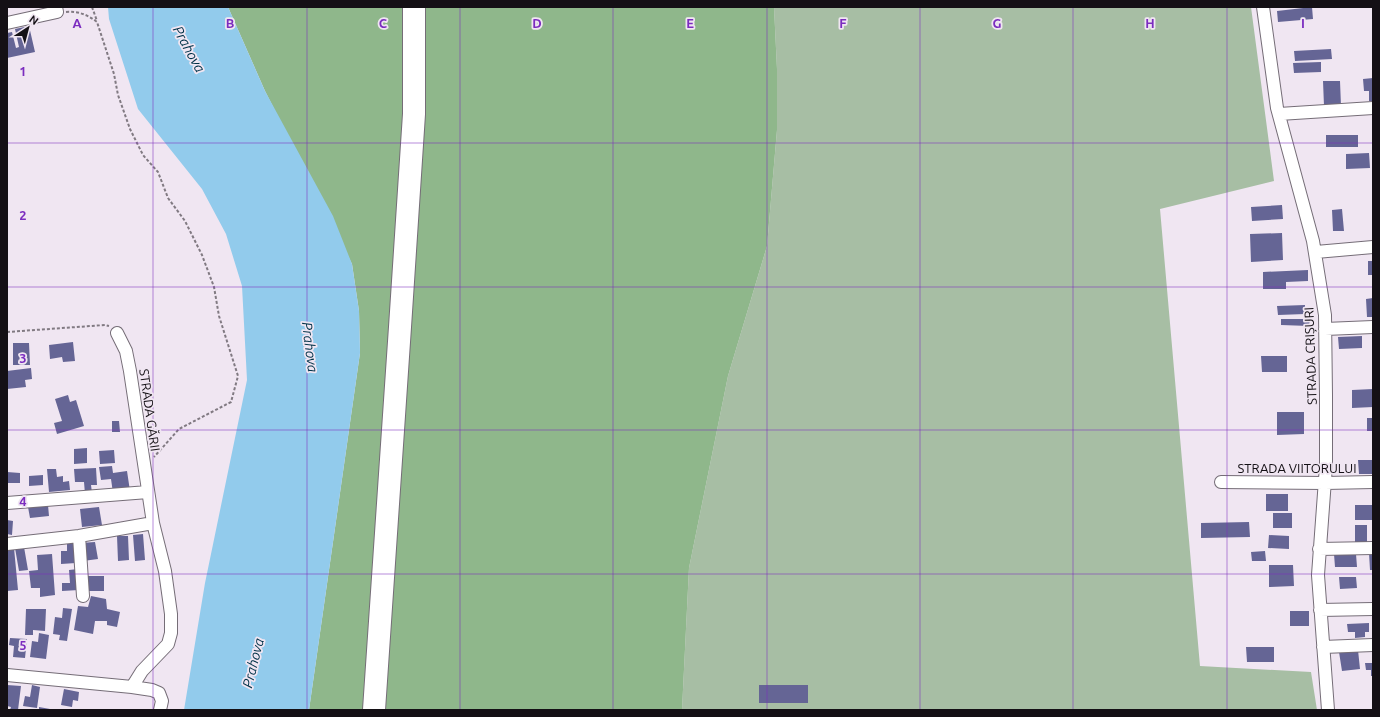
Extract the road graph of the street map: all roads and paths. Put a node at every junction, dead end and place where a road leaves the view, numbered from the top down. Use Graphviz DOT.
graph roads {
  1 [pos="92,7"];
  2 [pos="414,7"];
  3 [pos="426,7"];
  4 [pos="1263,7"];
  5 [pos="57,10"];
  6 [pos="97,22"];
  7 [pos="7,23"];
  8 [pos="1373,108"];
  9 [pos="1279,114"];
  10 [pos="1373,247"];
  11 [pos="1316,252"];
  12 [pos="1373,327"];
  13 [pos="1325,329"];
  14 [pos="7,332"];
  15 [pos="117,333"];
  16 [pos="144,468"];
  17 [pos="1221,482"];
  18 [pos="1373,482"];
  19 [pos="1325,483"];
  20 [pos="148,492"];
  21 [pos="7,503"];
  22 [pos="153,523"];
  23 [pos="79,536"];
  24 [pos="7,544"];
  25 [pos="1373,548"];
  26 [pos="1319,549"];
  27 [pos="83,596"];
  28 [pos="1373,608"];
  29 [pos="1320,610"];
  30 [pos="1373,645"];
  31 [pos="1323,647"];
  32 [pos="7,675"];
  33 [pos="132,687"];
  34 [pos="160,710"];
  35 [pos="374,710"];
  36 [pos="388,710"];
  37 [pos="1328,710"];
  1 -- 6 [label="path"];
  2 -- 35 [label="highway"];
  3 -- 36 [label="highway"];
  4 -- 9 [label="street, STRADA CRIȘURI"];
  5 -- 6 [label="path"];
  5 -- 7 [label="street"];
  6 -- 16 [label="path"];
  8 -- 9 [label="street"];
  9 -- 11 [label="street, STRADA CRIȘURI"];
  10 -- 11 [label="street"];
  11 -- 13 [label="street, STRADA CRIȘURI"];
  12 -- 13 [label="street"];
  13 -- 19 [label="street, STRADA CRIȘURI"];
  14 -- 15 [label="path"];
  15 -- 16 [label="street, STRADA GĂRII"];
  16 -- 20 [label="street, STRADA GĂRII"];
  17 -- 19 [label="street, STRADA VIITORULUI"];
  18 -- 19 [label="street, STRADA VIITORULUI"];
  19 -- 26 [label="street, STRADA CRIȘURI"];
  20 -- 21 [label="street"];
  20 -- 22 [label="street, STRADA GĂRII"];
  22 -- 23 [label="street"];
  22 -- 33 [label="street, STRADA GĂRII"];
  23 -- 24 [label="street"];
  23 -- 27 [label="street"];
  25 -- 26 [label="street"];
  26 -- 29 [label="street, STRADA CRIȘURI"];
  28 -- 29 [label="street"];
  29 -- 31 [label="street, STRADA CRIȘURI"];
  30 -- 31 [label="street"];
  31 -- 37 [label="street, STRADA CRIȘURI"];
  32 -- 33 [label="street"];
  33 -- 34 [label="street"];
}
